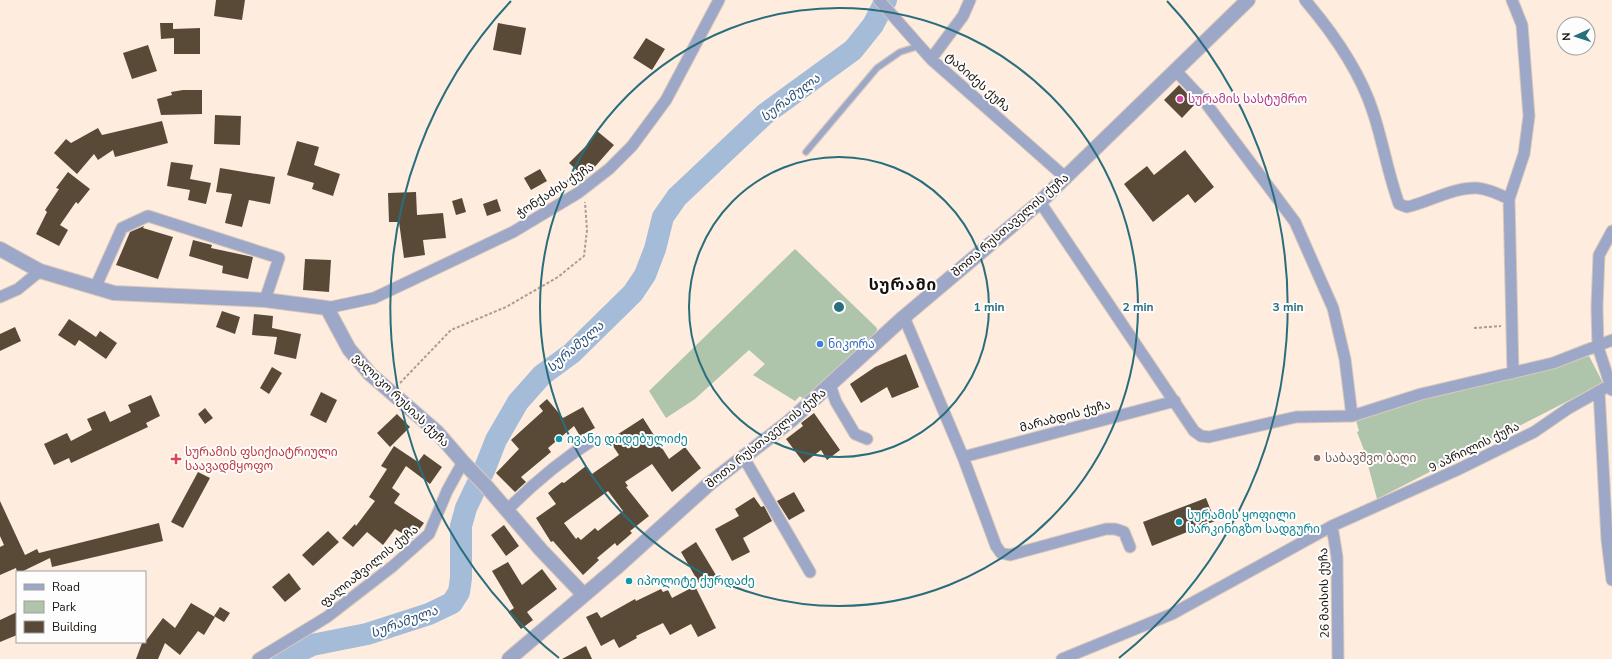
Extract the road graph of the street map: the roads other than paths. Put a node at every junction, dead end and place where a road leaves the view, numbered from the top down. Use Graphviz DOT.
graph roads {
  1 [pos="719,0"];
  2 [pos="879,0"];
  3 [pos="970,0"];
  4 [pos="1248,0"];
  5 [pos="1305,0"];
  6 [pos="1512,0"];
  7 [pos="919,46"];
  8 [pos="931,59"];
  9 [pos="1176,71"];
  10 [pos="806,152"];
  11 [pos="1066,178"];
  12 [pos="1509,198"];
  13 [pos="1040,202"];
  14 [pos="1612,231"];
  15 [pos="0,249"];
  16 [pos="40,271"];
  17 [pos="95,288"];
  18 [pos="0,298"];
  19 [pos="265,300"];
  20 [pos="327,308"];
  21 [pos="904,317"];
  22 [pos="1612,340"];
  23 [pos="1598,347"];
  24 [pos="1513,373"];
  25 [pos="830,385"];
  26 [pos="1611,387"];
  27 [pos="1599,391"];
  28 [pos="1175,401"];
  29 [pos="1352,416"];
  30 [pos="867,439"];
  31 [pos="593,440"];
  32 [pos="963,457"];
  33 [pos="744,458"];
  34 [pos="465,464"];
  35 [pos="507,510"];
  36 [pos="1332,526"];
  37 [pos="1130,547"];
  38 [pos="810,572"];
  39 [pos="1612,580"];
  40 [pos="584,595"];
  41 [pos="258,659"];
  42 [pos="509,659"];
  43 [pos="1062,659"];
  44 [pos="1338,659"];
  1 -- 20 [label="street, ჭონქაძის ქუჩა"];
  2 -- 7 [label="street, ტაბიძეს ქუჩა"];
  3 -- 8 [label="street"];
  4 -- 9 [label="street, შოთა რუსთაველის ქუჩა"];
  5 -- 12 [label="street"];
  6 -- 12 [label="street"];
  7 -- 8 [label="street, ტაბიძეს ქუჩა"];
  7 -- 10 [label="lane"];
  8 -- 11 [label="street, ტაბიძეს ქუჩა"];
  9 -- 11 [label="street, შოთა რუსთაველის ქუჩა"];
  9 -- 29 [label="street"];
  11 -- 13 [label="street, შოთა რუსთაველის ქუჩა"];
  12 -- 24 [label="street"];
  13 -- 21 [label="street, შოთა რუსთაველის ქუჩა"];
  13 -- 28 [label="street"];
  14 -- 23 [label="street"];
  15 -- 16 [label="street"];
  16 -- 17 [label="street"];
  16 -- 18 [label="street"];
  17 -- 19 [label="street"];
  17 -- 19 [label="street"];
  19 -- 20 [label="street"];
  20 -- 34 [label="street, ვალიკო რუსიას ქუჩა"];
  21 -- 25 [label="street, შოთა რუსთაველის ქუჩა"];
  21 -- 32 [label="street"];
  22 -- 23 [label="street"];
  23 -- 24 [label="street"];
  23 -- 26 [label="street"];
  24 -- 29 [label="street"];
  25 -- 30 [label="street"];
  25 -- 33 [label="street, შოთა რუსთაველის ქუჩა"];
  26 -- 27 [label="street, 9 აპრილის ქუჩა"];
  27 -- 36 [label="street, 9 აპრილის ქუჩა"];
  27 -- 39 [label="street"];
  28 -- 29 [label="street"];
  28 -- 32 [label="street, მარაბდის ქუჩა"];
  31 -- 35 [label="street"];
  32 -- 37 [label="street"];
  33 -- 38 [label="street"];
  33 -- 40 [label="street, შოთა რუსთაველის ქუჩა"];
  34 -- 35 [label="street, ვალიკო რუსიას ქუჩა"];
  34 -- 41 [label="street, ფალიაშვილის ქუჩა"];
  35 -- 40 [label="street, ვალიკო რუსიას ქუჩა"];
  36 -- 43 [label="street, 9 აპრილის ქუჩა"];
  36 -- 44 [label="street, 26 მაისის ქუჩა"];
  40 -- 42 [label="street, შოთა რუსთაველის ქუჩა"];
}
